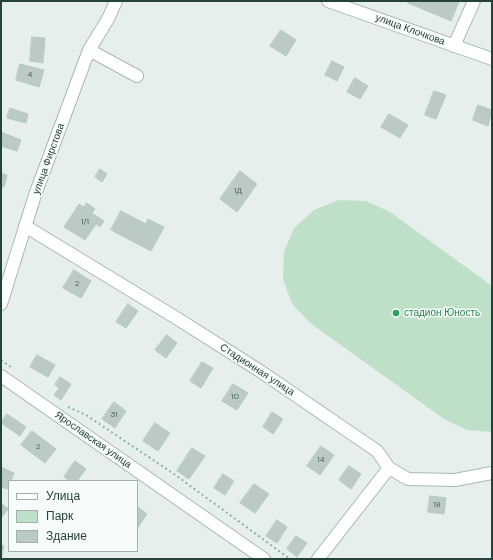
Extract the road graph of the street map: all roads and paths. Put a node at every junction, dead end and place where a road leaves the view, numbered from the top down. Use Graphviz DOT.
graph roads {
  1 [pos="116,1"];
  2 [pos="125,1"];
  3 [pos="328,1"];
  4 [pos="474,1"];
  5 [pos="108,19"];
  6 [pos="454,46"];
  7 [pos="89,50"];
  8 [pos="492,59"];
  9 [pos="137,76"];
  10 [pos="25,226"];
  11 [pos="1,304"];
  12 [pos="1,360"];
  13 [pos="13,369"];
  14 [pos="1,376"];
  15 [pos="64,405"];
  16 [pos="389,468"];
  17 [pos="492,473"];
  18 [pos="264,559"];
  19 [pos="290,559"];
  20 [pos="318,559"];
  1 -- 5 [label="street"];
  2 -- 5 [label="street"];
  3 -- 6 [label="street, улица Клочкова"];
  4 -- 6 [label="street"];
  5 -- 7 [label="street, улица Фирстова"];
  6 -- 8 [label="street, улица Клочкова"];
  7 -- 9 [label="street"];
  7 -- 10 [label="street, улица Фирстова"];
  10 -- 11 [label="street, улица Фирстова"];
  10 -- 16 [label="street, Стадионная улица"];
  12 -- 13 [label="path"];
  14 -- 18 [label="street, Ярославская улица"];
  15 -- 19 [label="path"];
  16 -- 17 [label="street, Стадионная улица"];
  16 -- 20 [label="street"];
}
